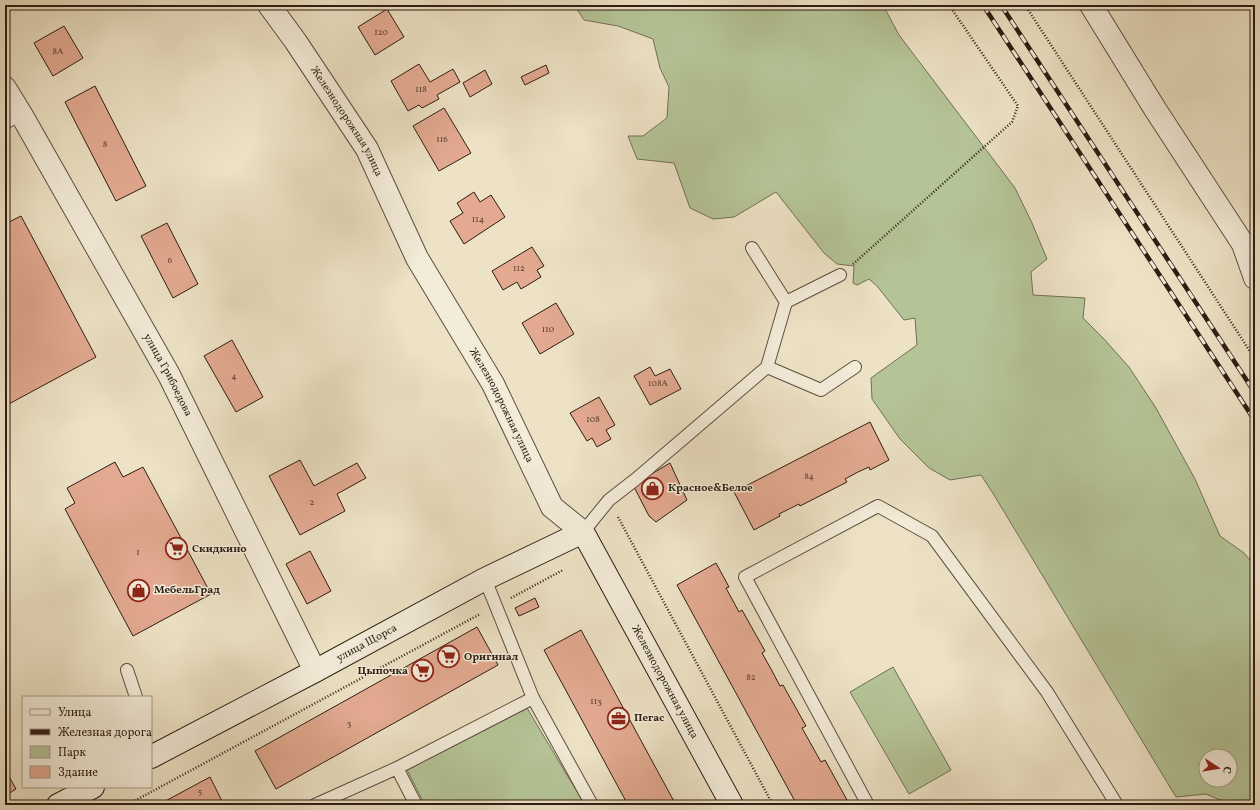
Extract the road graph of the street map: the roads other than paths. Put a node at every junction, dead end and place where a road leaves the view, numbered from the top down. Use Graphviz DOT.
graph roads {
  1 [pos="269,5"];
  2 [pos="1091,5"];
  3 [pos="5,88"];
  4 [pos="13,118"];
  5 [pos="752,248"];
  6 [pos="840,275"];
  7 [pos="1255,278"];
  8 [pos="786,302"];
  9 [pos="855,367"];
  10 [pos="767,368"];
  11 [pos="583,532"];
  12 [pos="485,579"];
  13 [pos="127,670"];
  14 [pos="316,671"];
  15 [pos="136,696"];
  16 [pos="533,698"];
  17 [pos="152,754"];
  18 [pos="397,768"];
  19 [pos="91,788"];
  20 [pos="58,805"];
  21 [pos="316,805"];
  22 [pos="416,805"];
  23 [pos="592,805"];
  24 [pos="732,805"];
  25 [pos="868,805"];
  26 [pos="1117,805"];
  1 -- 11 [label="street, Железнодорожная улица"];
  2 -- 7 [label="street"];
  3 -- 4 [label="street, улица Грибоедова"];
  4 -- 14 [label="street, улица Грибоедова"];
  5 -- 8 [label="lane"];
  6 -- 8 [label="lane"];
  8 -- 10 [label="lane"];
  9 -- 10 [label="lane"];
  10 -- 11 [label="lane"];
  11 -- 12 [label="street, улица Щорса"];
  11 -- 24 [label="street, Железнодорожная улица"];
  12 -- 14 [label="street, улица Щорса"];
  12 -- 16 [label="lane"];
  13 -- 15 [label="lane"];
  14 -- 17 [label="street, улица Щорса"];
  16 -- 18 [label="lane"];
  16 -- 23 [label="lane"];
  18 -- 21 [label="lane"];
  18 -- 22 [label="lane"];
  19 -- 20 [label="street"];
  25 -- 26 [label="lane"];
}
